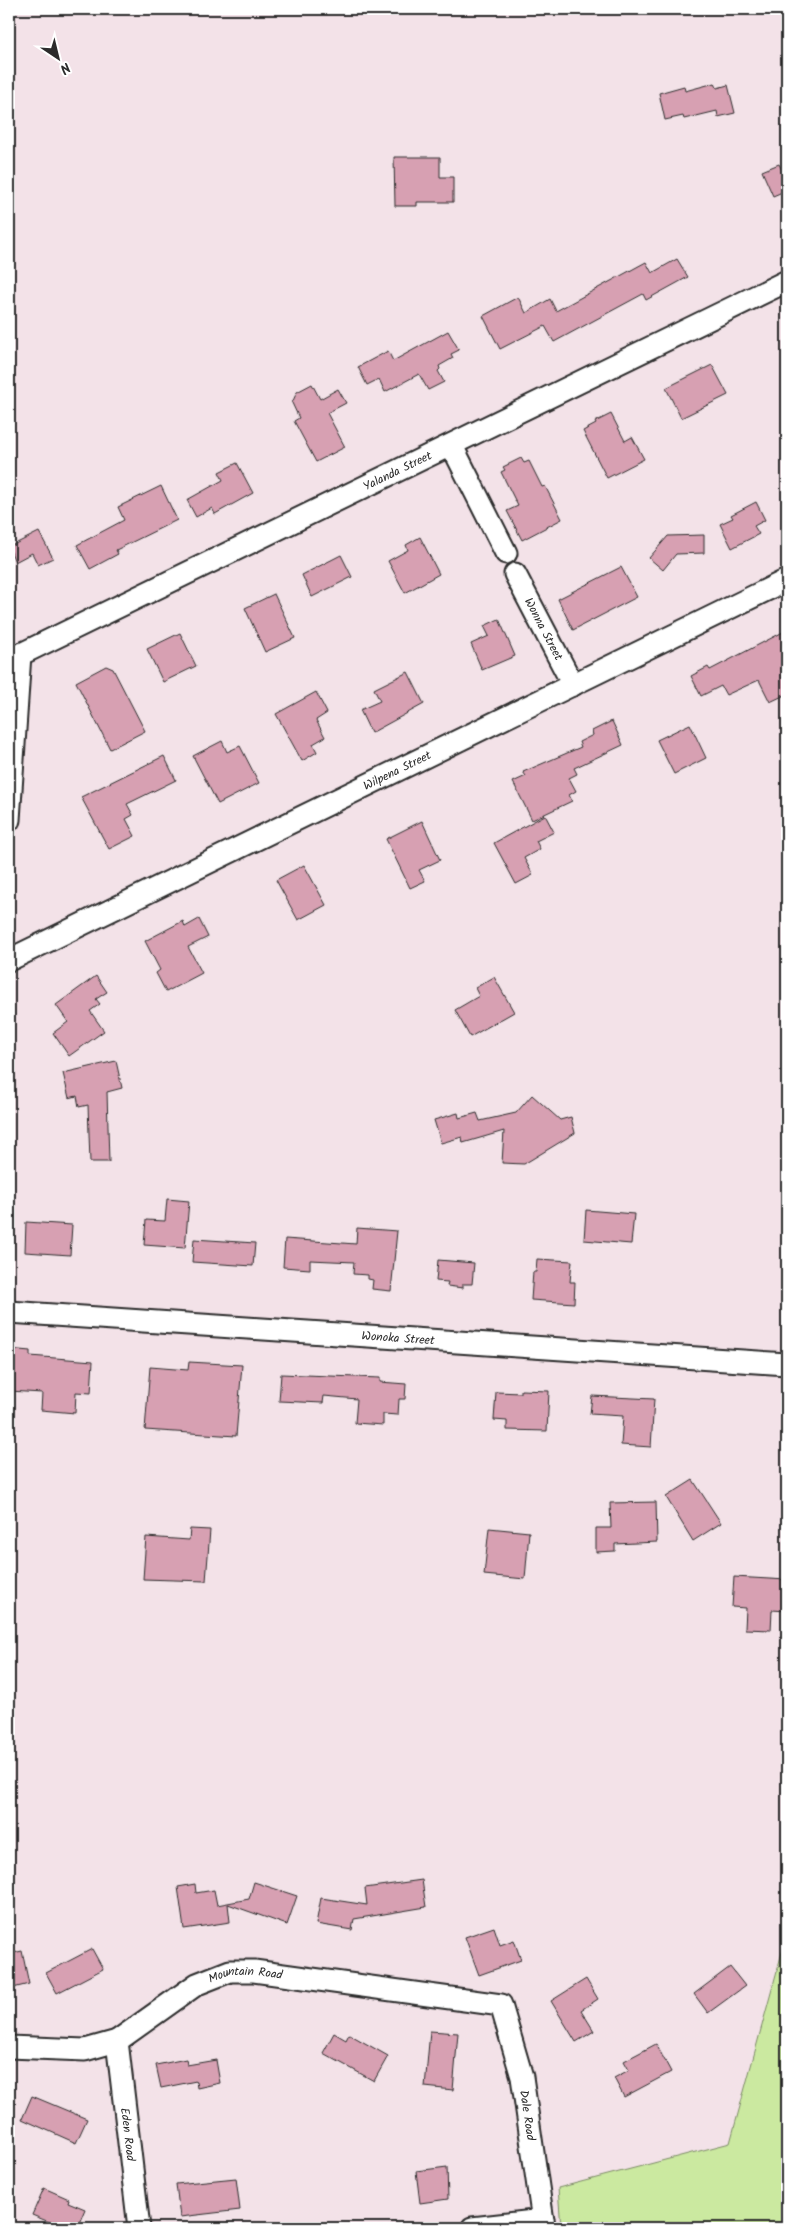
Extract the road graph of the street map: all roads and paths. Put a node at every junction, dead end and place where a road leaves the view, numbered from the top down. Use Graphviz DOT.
graph roads {
  1 [pos="787,282"];
  2 [pos="452,446"];
  3 [pos="506,553"];
  4 [pos="515,574"];
  5 [pos="787,580"];
  6 [pos="14,657"];
  7 [pos="573,685"];
  8 [pos="9,820"];
  9 [pos="9,960"];
  10 [pos="9,1312"];
  11 [pos="787,1364"];
  12 [pos="501,2005"];
  13 [pos="117,2041"];
  14 [pos="9,2047"];
  15 [pos="544,2224"];
  16 [pos="139,2228"];
  17 [pos="472,2228"];
  1 -- 2 [label="street, Yalanda Street"];
  2 -- 3 [label="street"];
  2 -- 6 [label="street, Yalanda Street"];
  4 -- 7 [label="street, Wonna Street"];
  5 -- 7 [label="street, Wilpena Street"];
  6 -- 8 [label="street"];
  7 -- 9 [label="street, Wilpena Street"];
  10 -- 11 [label="street, Wonoka Street"];
  12 -- 13 [label="street, Mountain Road"];
  12 -- 15 [label="street, Dale Road"];
  13 -- 14 [label="street, Mountain Road"];
  13 -- 16 [label="street, Eden Road"];
  15 -- 17 [label="street"];
}
